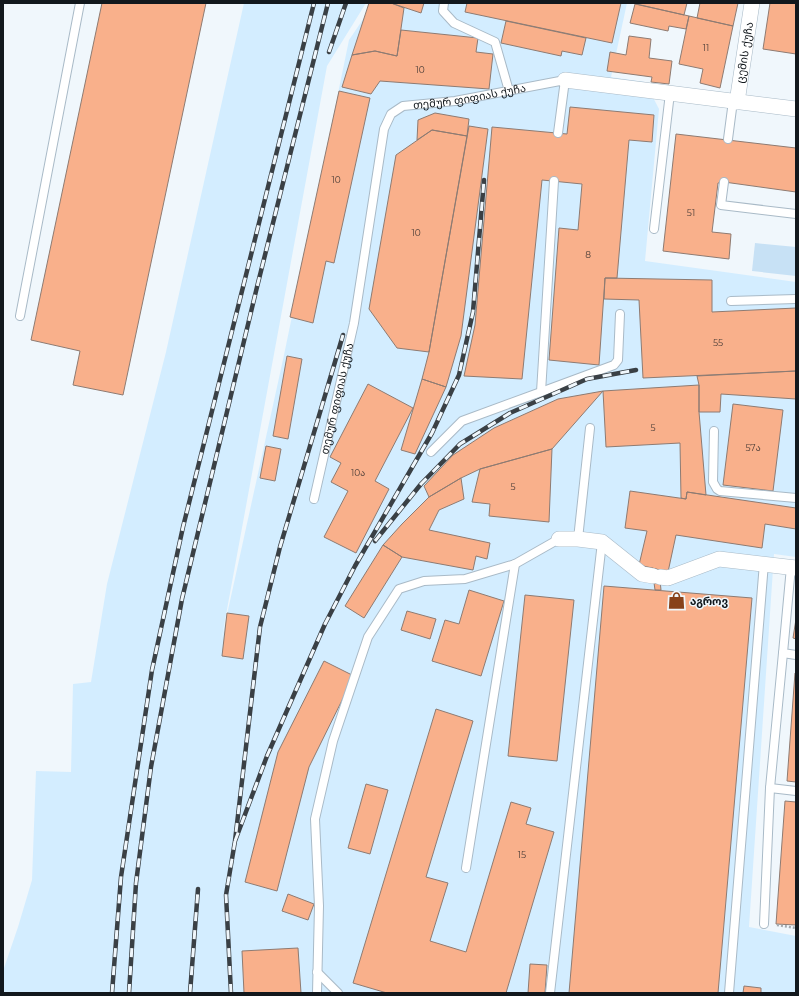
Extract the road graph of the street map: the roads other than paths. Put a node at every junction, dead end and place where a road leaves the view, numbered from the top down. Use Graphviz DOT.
graph roads {
  1 [pos="80,3"];
  2 [pos="444,3"];
  3 [pos="752,3"];
  4 [pos="565,80"];
  5 [pos="509,91"];
  6 [pos="670,93"];
  7 [pos="735,101"];
  8 [pos="796,109"];
  9 [pos="558,133"];
  10 [pos="728,139"];
  11 [pos="554,182"];
  12 [pos="724,182"];
  13 [pos="796,214"];
  14 [pos="654,229"];
  15 [pos="796,300"];
  16 [pos="731,301"];
  17 [pos="620,314"];
  18 [pos="20,316"];
  19 [pos="541,392"];
  20 [pos="590,428"];
  21 [pos="714,431"];
  22 [pos="431,452"];
  23 [pos="796,497"];
  24 [pos="314,498"];
  25 [pos="559,539"];
  26 [pos="578,539"];
  27 [pos="602,542"];
  28 [pos="764,563"];
  29 [pos="515,564"];
  30 [pos="793,567"];
  31 [pos="783,653"];
  32 [pos="796,655"];
  33 [pos="770,788"];
  34 [pos="796,791"];
  35 [pos="466,868"];
  36 [pos="764,924"];
  37 [pos="317,972"];
  38 [pos="317,993"];
  39 [pos="338,993"];
  40 [pos="550,993"];
  41 [pos="729,993"];
  1 -- 18 [label="lane"];
  2 -- 5 [label="lane"];
  3 -- 7 [label="street, ცემის ქუჩა"];
  4 -- 5 [label="lane, თემურ ფიფიას ქუჩა"];
  4 -- 6 [label="street, თემურ ფიფიას ქუჩა"];
  4 -- 9 [label="lane"];
  5 -- 24 [label="lane, თემურ ფიფიას ქუჩა"];
  6 -- 7 [label="street, თემურ ფიფიას ქუჩა"];
  6 -- 14 [label="lane"];
  7 -- 8 [label="street, თემურ ფიფიას ქუჩა"];
  7 -- 10 [label="lane"];
  11 -- 19 [label="lane"];
  12 -- 13 [label="lane"];
  15 -- 16 [label="lane"];
  17 -- 19 [label="lane"];
  19 -- 22 [label="lane"];
  20 -- 26 [label="lane"];
  21 -- 23 [label="lane"];
  25 -- 26 [label="street"];
  25 -- 29 [label="lane"];
  26 -- 27 [label="street"];
  27 -- 28 [label="street"];
  27 -- 40 [label="lane"];
  28 -- 30 [label="street"];
  28 -- 41 [label="lane"];
  29 -- 35 [label="lane"];
  29 -- 37 [label="lane"];
  30 -- 31 [label="lane"];
  31 -- 32 [label="lane"];
  31 -- 33 [label="lane"];
  33 -- 34 [label="lane"];
  33 -- 36 [label="lane"];
  37 -- 38 [label="lane"];
  37 -- 39 [label="lane"];
}
